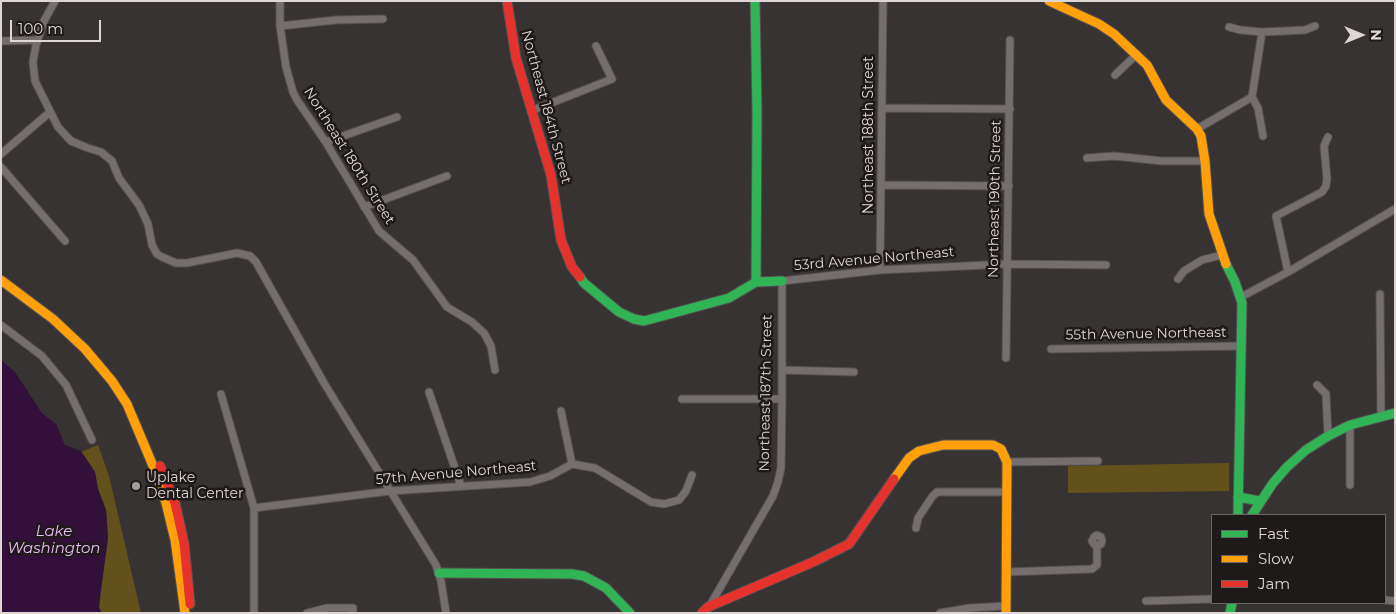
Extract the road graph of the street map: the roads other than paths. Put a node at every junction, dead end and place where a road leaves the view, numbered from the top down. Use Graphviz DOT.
graph roads {
  1 [pos="55,1"];
  2 [pos="280,1"];
  3 [pos="507,1"];
  4 [pos="755,1"];
  5 [pos="883,1"];
  6 [pos="1049,1"];
  7 [pos="383,19"];
  8 [pos="280,26"];
  9 [pos="1315,26"];
  10 [pos="1229,27"];
  11 [pos="1262,32"];
  12 [pos="38,40"];
  13 [pos="1010,40"];
  14 [pos="1,41"];
  15 [pos="596,46"];
  16 [pos="1137,54"];
  17 [pos="1115,74"];
  18 [pos="1252,97"];
  19 [pos="882,108"];
  20 [pos="1010,110"];
  21 [pos="531,111"];
  22 [pos="50,112"];
  23 [pos="397,117"];
  24 [pos="1197,129"];
  25 [pos="1263,136"];
  26 [pos="1328,137"];
  27 [pos="326,142"];
  28 [pos="1,154"];
  29 [pos="1087,158"];
  30 [pos="1205,161"];
  31 [pos="1,167"];
  32 [pos="447,176"];
  33 [pos="881,185"];
  34 [pos="1009,186"];
  35 [pos="364,207"];
  36 [pos="1395,209"];
  37 [pos="65,241"];
  38 [pos="1222,254"];
  39 [pos="1007,264"];
  40 [pos="1106,265"];
  41 [pos="880,270"];
  42 [pos="1288,272"];
  43 [pos="1178,279"];
  44 [pos="1,280"];
  45 [pos="782,281"];
  46 [pos="756,282"];
  47 [pos="1380,294"];
  48 [pos="1241,297"];
  49 [pos="652,320"];
  50 [pos="1,324"];
  51 [pos="1241,346"];
  52 [pos="1051,349"];
  53 [pos="1006,358"];
  54 [pos="495,370"];
  55 [pos="782,370"];
  56 [pos="854,372"];
  57 [pos="1317,385"];
  58 [pos="429,392"];
  59 [pos="221,394"];
  60 [pos="682,399"];
  61 [pos="782,399"];
  62 [pos="127,404"];
  63 [pos="561,411"];
  64 [pos="1395,413"];
  65 [pos="1381,416"];
  66 [pos="1350,425"];
  67 [pos="1328,436"];
  68 [pos="92,440"];
  69 [pos="1098,461"];
  70 [pos="1007,462"];
  71 [pos="572,464"];
  72 [pos="692,475"];
  73 [pos="1350,485"];
  74 [pos="461,486"];
  75 [pos="390,490"];
  76 [pos="1007,492"];
  77 [pos="1238,496"];
  78 [pos="1260,501"];
  79 [pos="254,508"];
  80 [pos="1238,514"];
  81 [pos="1253,514"];
  82 [pos="916,528"];
  83 [pos="1097,546"];
  84 [pos="1007,572"];
  85 [pos="439,573"];
  86 [pos="1211,599"];
  87 [pos="1146,601"];
  88 [pos="1006,609"];
  89 [pos="353,610"];
  90 [pos="705,610"];
  91 [pos="185,613"];
  92 [pos="191,613"];
  93 [pos="254,613"];
  94 [pos="307,613"];
  95 [pos="446,613"];
  96 [pos="630,613"];
  97 [pos="940,613"];
  1 -- 12 [label="street"];
  2 -- 8 [label="street, Northeast 180th Street"];
  3 -- 21 [label="street, Northeast 184th Street"];
  4 -- 46 [label="street"];
  5 -- 19 [label="street, Northeast 188th Street"];
  6 -- 16 [label="street"];
  7 -- 8 [label="street"];
  8 -- 27 [label="street, Northeast 180th Street"];
  9 -- 11 [label="street"];
  10 -- 11 [label="street"];
  11 -- 18 [label="street"];
  12 -- 14 [label="street"];
  12 -- 22 [label="street"];
  13 -- 20 [label="street, Northeast 190th Street"];
  15 -- 21 [label="street"];
  16 -- 17 [label="street"];
  16 -- 24 [label="street"];
  18 -- 24 [label="street"];
  18 -- 25 [label="street"];
  19 -- 20 [label="street"];
  19 -- 33 [label="street, Northeast 188th Street"];
  20 -- 34 [label="street, Northeast 190th Street"];
  21 -- 49 [label="street, Northeast 184th Street"];
  22 -- 28 [label="street"];
  22 -- 75 [label="street"];
  23 -- 27 [label="street"];
  24 -- 30 [label="street"];
  26 -- 42 [label="street"];
  27 -- 35 [label="street, Northeast 180th Street"];
  29 -- 30 [label="street"];
  30 -- 38 [label="street"];
  31 -- 37 [label="street"];
  32 -- 35 [label="street"];
  33 -- 34 [label="street"];
  33 -- 41 [label="street, Northeast 188th Street"];
  34 -- 39 [label="street, Northeast 190th Street"];
  35 -- 54 [label="street, Northeast 180th Street"];
  36 -- 42 [label="street"];
  38 -- 43 [label="street"];
  38 -- 48 [label="street"];
  39 -- 40 [label="street, 53rd Avenue Northeast"];
  39 -- 41 [label="street, 53rd Avenue Northeast"];
  39 -- 53 [label="street, Northeast 190th Street"];
  41 -- 45 [label="street, 53rd Avenue Northeast"];
  42 -- 48 [label="street"];
  44 -- 62 [label="street"];
  45 -- 46 [label="street, 53rd Avenue Northeast"];
  45 -- 55 [label="street, Northeast 187th Street"];
  46 -- 49 [label="street, 53rd Avenue Northeast"];
  47 -- 65 [label="street"];
  48 -- 51 [label="street"];
  50 -- 68 [label="street"];
  51 -- 52 [label="street, 55th Avenue Northeast"];
  51 -- 77 [label="street"];
  55 -- 56 [label="street"];
  55 -- 61 [label="street, Northeast 187th Street"];
  57 -- 67 [label="street"];
  58 -- 74 [label="street"];
  59 -- 79 [label="street"];
  60 -- 61 [label="street"];
  61 -- 90 [label="street, Northeast 187th Street"];
  62 -- 91 [label="street"];
  62 -- 92 [label="street"];
  63 -- 71 [label="street"];
  64 -- 65 [label="street"];
  65 -- 66 [label="street"];
  66 -- 67 [label="street"];
  66 -- 73 [label="street"];
  67 -- 78 [label="street"];
  69 -- 70 [label="street"];
  70 -- 76 [label="street"];
  70 -- 90 [label="street"];
  71 -- 72 [label="street"];
  71 -- 74 [label="street, 57th Avenue Northeast"];
  74 -- 75 [label="street, 57th Avenue Northeast"];
  75 -- 79 [label="street, 57th Avenue Northeast"];
  75 -- 85 [label="street"];
  76 -- 82 [label="street"];
  76 -- 84 [label="street"];
  77 -- 78 [label="street"];
  77 -- 80 [label="street"];
  78 -- 81 [label="street"];
  79 -- 93 [label="street"];
  83 -- 84 [label="street"];
  84 -- 88 [label="street"];
  85 -- 95 [label="street"];
  85 -- 96 [label="street"];
  86 -- 87 [label="street"];
  88 -- 97 [label="street"];
  89 -- 94 [label="street"];
}
